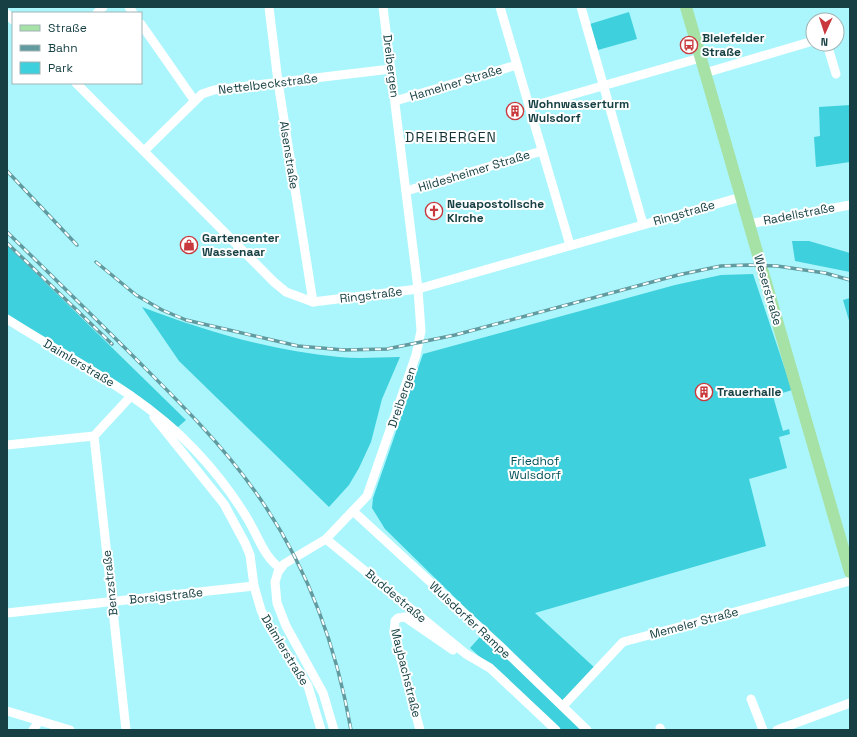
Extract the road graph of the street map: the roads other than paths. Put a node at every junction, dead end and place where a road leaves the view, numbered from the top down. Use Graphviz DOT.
graph roads {
  1 [pos="269,7"];
  2 [pos="383,7"];
  3 [pos="500,7"];
  4 [pos="580,7"];
  5 [pos="686,7"];
  6 [pos="142,25"];
  7 [pos="805,43"];
  8 [pos="829,52"];
  9 [pos="700,58"];
  10 [pos="517,65"];
  11 [pos="391,69"];
  12 [pos="705,73"];
  13 [pos="836,74"];
  14 [pos="278,82"];
  15 [pos="77,84"];
  16 [pos="604,86"];
  17 [pos="194,100"];
  18 [pos="395,101"];
  19 [pos="530,107"];
  20 [pos="144,151"];
  21 [pos="542,151"];
  22 [pos="406,191"];
  23 [pos="741,197"];
  24 [pos="850,205"];
  25 [pos="643,224"];
  26 [pos="749,224"];
  27 [pos="570,245"];
  28 [pos="418,289"];
  29 [pos="313,302"];
  30 [pos="7,320"];
  31 [pos="130,396"];
  32 [pos="149,410"];
  33 [pos="94,436"];
  34 [pos="7,444"];
  35 [pos="353,511"];
  36 [pos="323,541"];
  37 [pos="280,568"];
  38 [pos="850,572"];
  39 [pos="850,581"];
  40 [pos="254,586"];
  41 [pos="112,602"];
  42 [pos="7,613"];
  43 [pos="398,618"];
  44 [pos="466,654"];
  45 [pos="751,699"];
  46 [pos="850,703"];
  47 [pos="563,706"];
  48 [pos="7,711"];
  49 [pos="39,721"];
  50 [pos="33,730"];
  51 [pos="70,730"];
  52 [pos="126,730"];
  53 [pos="321,730"];
  54 [pos="334,730"];
  55 [pos="420,730"];
  56 [pos="556,730"];
  57 [pos="587,730"];
  58 [pos="763,730"];
  59 [pos="778,730"];
  1 -- 14 [label="street, Alsenstraße"];
  2 -- 11 [label="street, Dreibergen"];
  3 -- 10 [label="street"];
  4 -- 16 [label="street"];
  5 -- 9 [label="main road, Weserstraße"];
  6 -- 17 [label="street"];
  7 -- 12 [label="street"];
  8 -- 13 [label="street"];
  9 -- 12 [label="main road, Weserstraße"];
  9 -- 16 [label="street"];
  10 -- 18 [label="street, Hamelner Straße"];
  10 -- 19 [label="street"];
  11 -- 14 [label="street, Nettelbeckstraße"];
  11 -- 18 [label="street, Dreibergen"];
  12 -- 23 [label="main road, Weserstraße"];
  14 -- 17 [label="street, Nettelbeckstraße"];
  14 -- 29 [label="street, Alsenstraße"];
  15 -- 20 [label="street, Ringstraße"];
  16 -- 19 [label="street"];
  16 -- 25 [label="street"];
  17 -- 20 [label="street, Nettelbeckstraße"];
  18 -- 22 [label="street, Dreibergen"];
  19 -- 21 [label="street"];
  20 -- 29 [label="street, Ringstraße"];
  21 -- 22 [label="street, Hildesheimer Straße"];
  21 -- 27 [label="street"];
  22 -- 28 [label="street, Dreibergen"];
  23 -- 25 [label="street, Ringstraße"];
  23 -- 26 [label="main road, Weserstraße"];
  24 -- 26 [label="street, Radellstraße"];
  25 -- 27 [label="street, Ringstraße"];
  26 -- 38 [label="main road, Weserstraße"];
  27 -- 28 [label="street, Ringstraße"];
  28 -- 29 [label="street, Ringstraße"];
  28 -- 35 [label="street, Dreibergen"];
  30 -- 31 [label="street, Daimlerstraße"];
  31 -- 32 [label="street, Daimlerstraße"];
  31 -- 33 [label="street"];
  32 -- 37 [label="street, Daimlerstraße"];
  32 -- 40 [label="street, Daimlerstraße"];
  33 -- 34 [label="street"];
  33 -- 41 [label="street, Benzstraße"];
  35 -- 36 [label="street, Dreibergen"];
  35 -- 47 [label="street, Wulsdorfer Rampe"];
  36 -- 37 [label="street, Dreibergen"];
  36 -- 44 [label="street, Buddestraße"];
  37 -- 54 [label="street"];
  39 -- 47 [label="street, Memeler Straße"];
  40 -- 41 [label="street, Borsigstraße"];
  40 -- 53 [label="street, Daimlerstraße"];
  41 -- 42 [label="street, Borsigstraße"];
  41 -- 52 [label="street, Benzstraße"];
  43 -- 44 [label="street, Buddestraße"];
  43 -- 55 [label="street, Maybachstraße"];
  44 -- 56 [label="street, Buddestraße"];
  45 -- 58 [label="street"];
  46 -- 59 [label="street"];
  47 -- 57 [label="street, Wulsdorfer Rampe"];
  48 -- 49 [label="street"];
  49 -- 50 [label="street"];
  49 -- 51 [label="street"];
}
